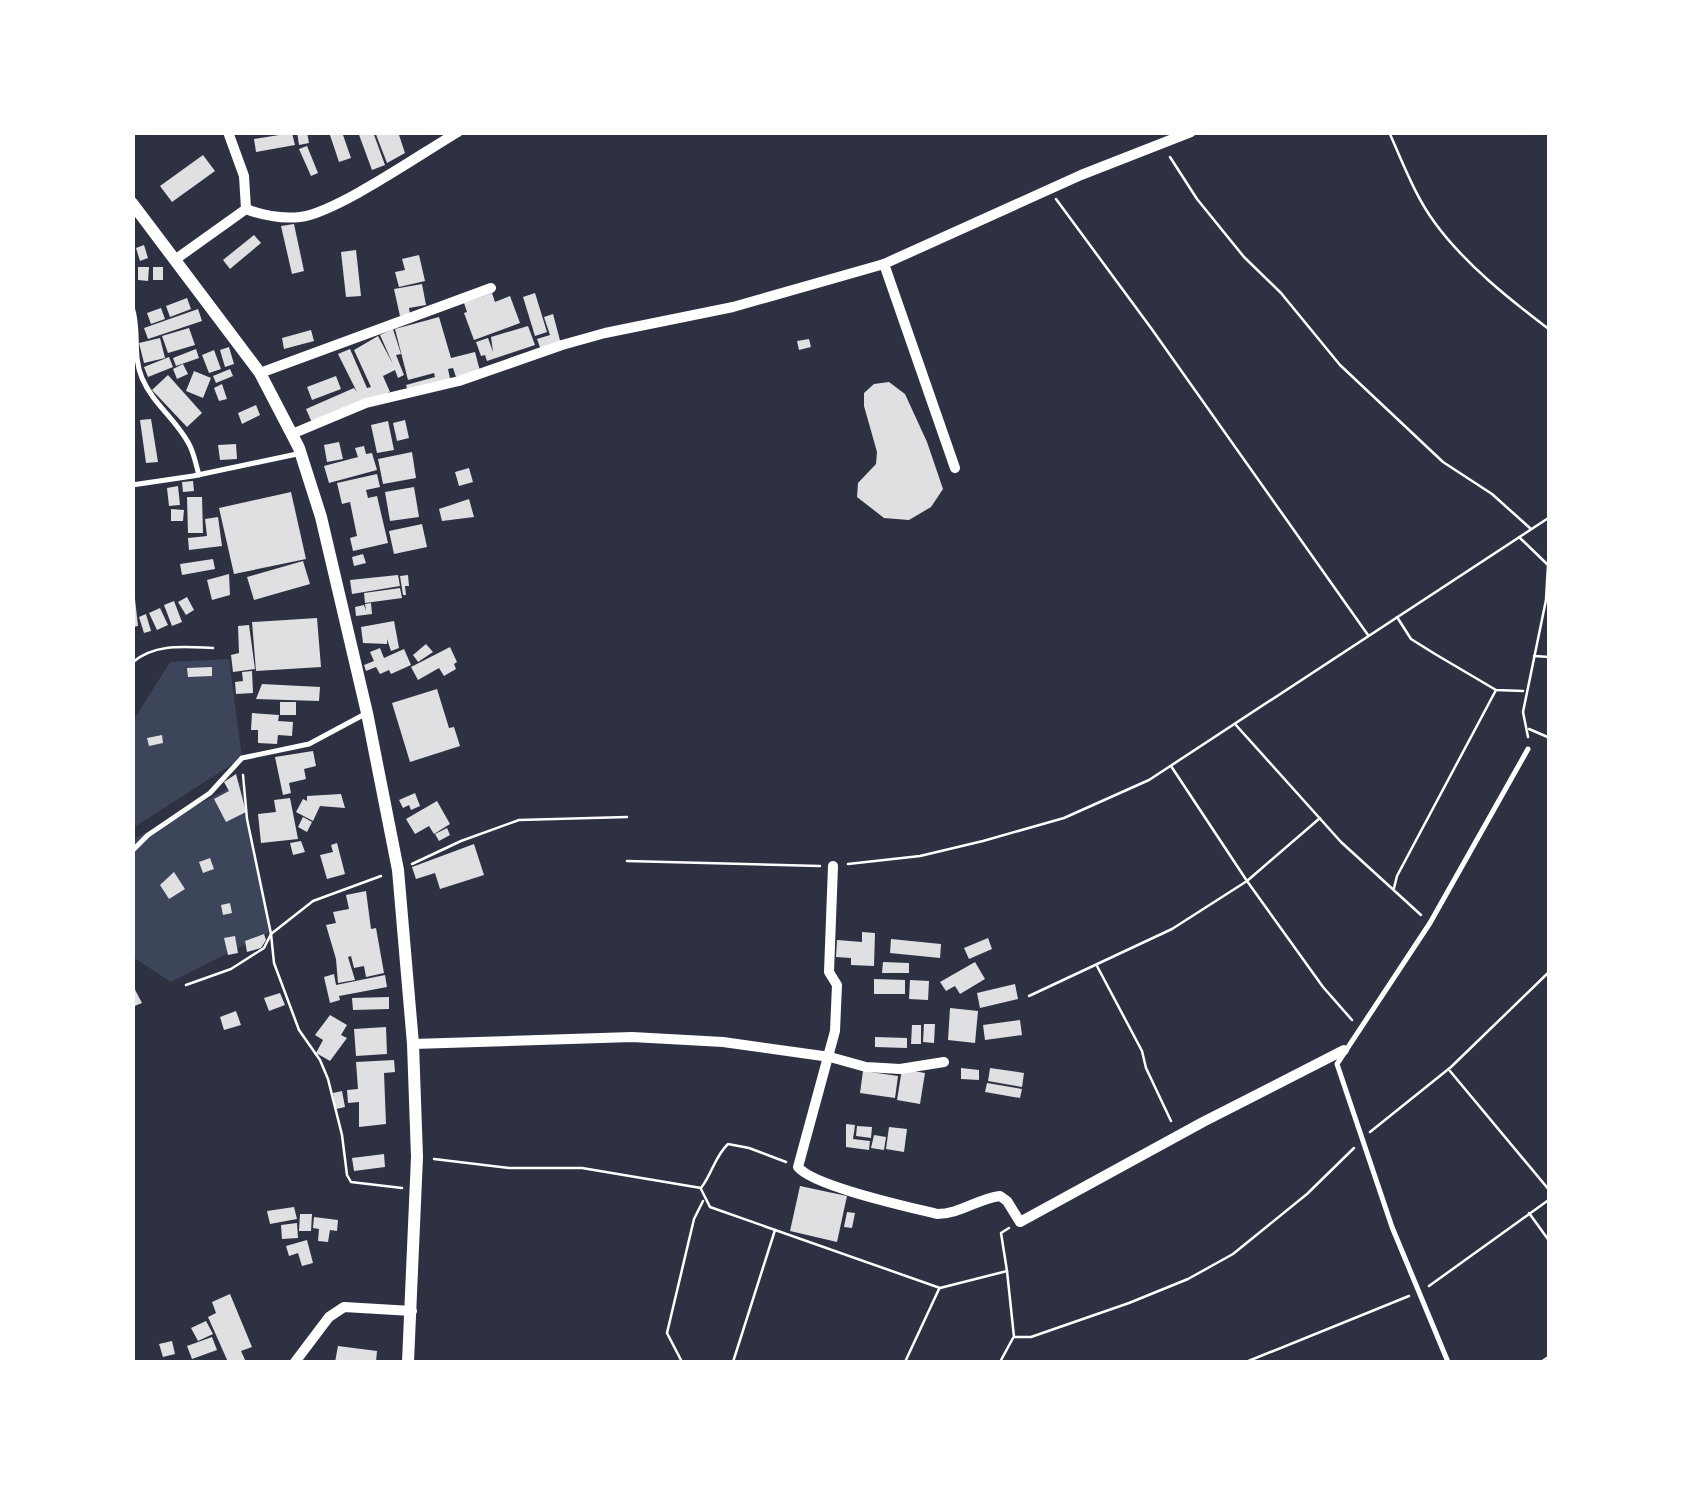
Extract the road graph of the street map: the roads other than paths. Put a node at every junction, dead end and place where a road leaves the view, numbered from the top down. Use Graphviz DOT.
graph roads {
  1 [pos="228,132"];
  2 [pos="458,132"];
  3 [pos="1190,132"];
  4 [pos="132,203"];
  5 [pos="246,209"];
  6 [pos="176,259"];
  7 [pos="884,264"];
  8 [pos="491,288"];
  9 [pos="132,307"];
  10 [pos="134,359"];
  11 [pos="260,372"];
  12 [pos="292,434"];
  13 [pos="299,454"];
  14 [pos="955,468"];
  15 [pos="199,475"];
  16 [pos="132,485"];
  17 [pos="367,713"];
  18 [pos="1528,749"];
  19 [pos="132,851"];
  20 [pos="833,866"];
  21 [pos="413,1044"];
  22 [pos="1344,1050"];
  23 [pos="830,1058"];
  24 [pos="944,1062"];
  25 [pos="412,1312"];
  26 [pos="295,1362"];
  27 [pos="408,1362"];
  28 [pos="1448,1362"];
  1 -- 5 [label="street"];
  2 -- 5 [label="street"];
  3 -- 7 [label="street"];
  4 -- 6 [label="street"];
  5 -- 6 [label="street"];
  6 -- 11 [label="street"];
  7 -- 12 [label="street"];
  7 -- 14 [label="street"];
  8 -- 11 [label="street"];
  9 -- 10 [label="lane"];
  10 -- 15 [label="lane"];
  11 -- 12 [label="street"];
  12 -- 13 [label="street"];
  13 -- 15 [label="lane"];
  13 -- 17 [label="street"];
  15 -- 16 [label="lane"];
  17 -- 19 [label="lane"];
  17 -- 21 [label="street"];
  18 -- 22 [label="lane"];
  20 -- 23 [label="street"];
  21 -- 23 [label="street"];
  21 -- 25 [label="street"];
  22 -- 23 [label="street"];
  22 -- 28 [label="lane"];
  23 -- 24 [label="street"];
  25 -- 26 [label="street"];
  25 -- 27 [label="street"];
}
